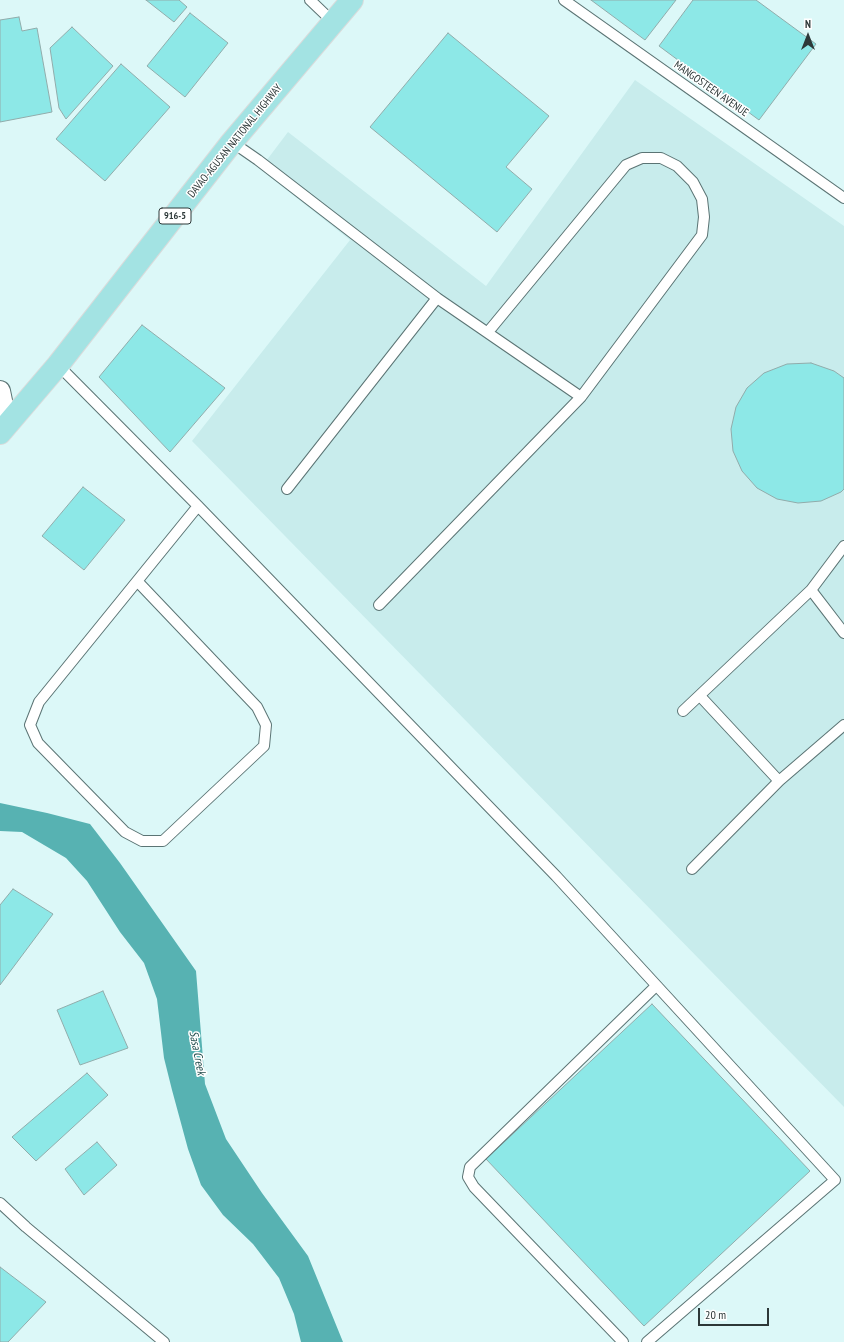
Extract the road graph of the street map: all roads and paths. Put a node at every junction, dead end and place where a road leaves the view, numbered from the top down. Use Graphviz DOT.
graph roads {
  1 [pos="310,0"];
  2 [pos="352,0"];
  3 [pos="564,0"];
  4 [pos="333,22"];
  5 [pos="232,142"];
  6 [pos="844,198"];
  7 [pos="437,298"];
  8 [pos="488,332"];
  9 [pos="58,365"];
  10 [pos="0,391"];
  11 [pos="581,397"];
  12 [pos="4,429"];
  13 [pos="287,489"];
  14 [pos="198,506"];
  15 [pos="844,546"];
  16 [pos="138,582"];
  17 [pos="811,590"];
  18 [pos="379,605"];
  19 [pos="844,633"];
  20 [pos="700,696"];
  21 [pos="684,711"];
  22 [pos="844,725"];
  23 [pos="779,781"];
  24 [pos="692,869"];
  25 [pos="656,986"];
  26 [pos="0,1203"];
  27 [pos="164,1342"];
  28 [pos="623,1342"];
  29 [pos="647,1342"];
  1 -- 4 [label="lane"];
  2 -- 4 [label="main road, DAVAO-AGUSAN NATIONAL HIGHWAY / 916-5"];
  3 -- 6 [label="lane, MANGOSTEEN AVENUE"];
  4 -- 5 [label="main road, DAVAO-AGUSAN NATIONAL HIGHWAY / 916-5"];
  5 -- 7 [label="lane"];
  5 -- 9 [label="main road, DAVAO-AGUSAN NATIONAL HIGHWAY / 916-5"];
  7 -- 8 [label="lane"];
  7 -- 13 [label="lane"];
  8 -- 11 [label="lane"];
  8 -- 11 [label="lane"];
  9 -- 12 [label="main road, DAVAO-AGUSAN NATIONAL HIGHWAY / 916-5"];
  9 -- 14 [label="lane"];
  10 -- 12 [label="street"];
  11 -- 18 [label="lane"];
  14 -- 16 [label="lane"];
  14 -- 25 [label="lane"];
  15 -- 17 [label="lane"];
  16 -- 16 [label="lane"];
  17 -- 19 [label="lane"];
  17 -- 20 [label="lane"];
  20 -- 21 [label="lane"];
  20 -- 23 [label="lane"];
  22 -- 23 [label="lane"];
  23 -- 24 [label="lane"];
  25 -- 28 [label="lane"];
  25 -- 29 [label="lane"];
  26 -- 27 [label="lane"];
}
